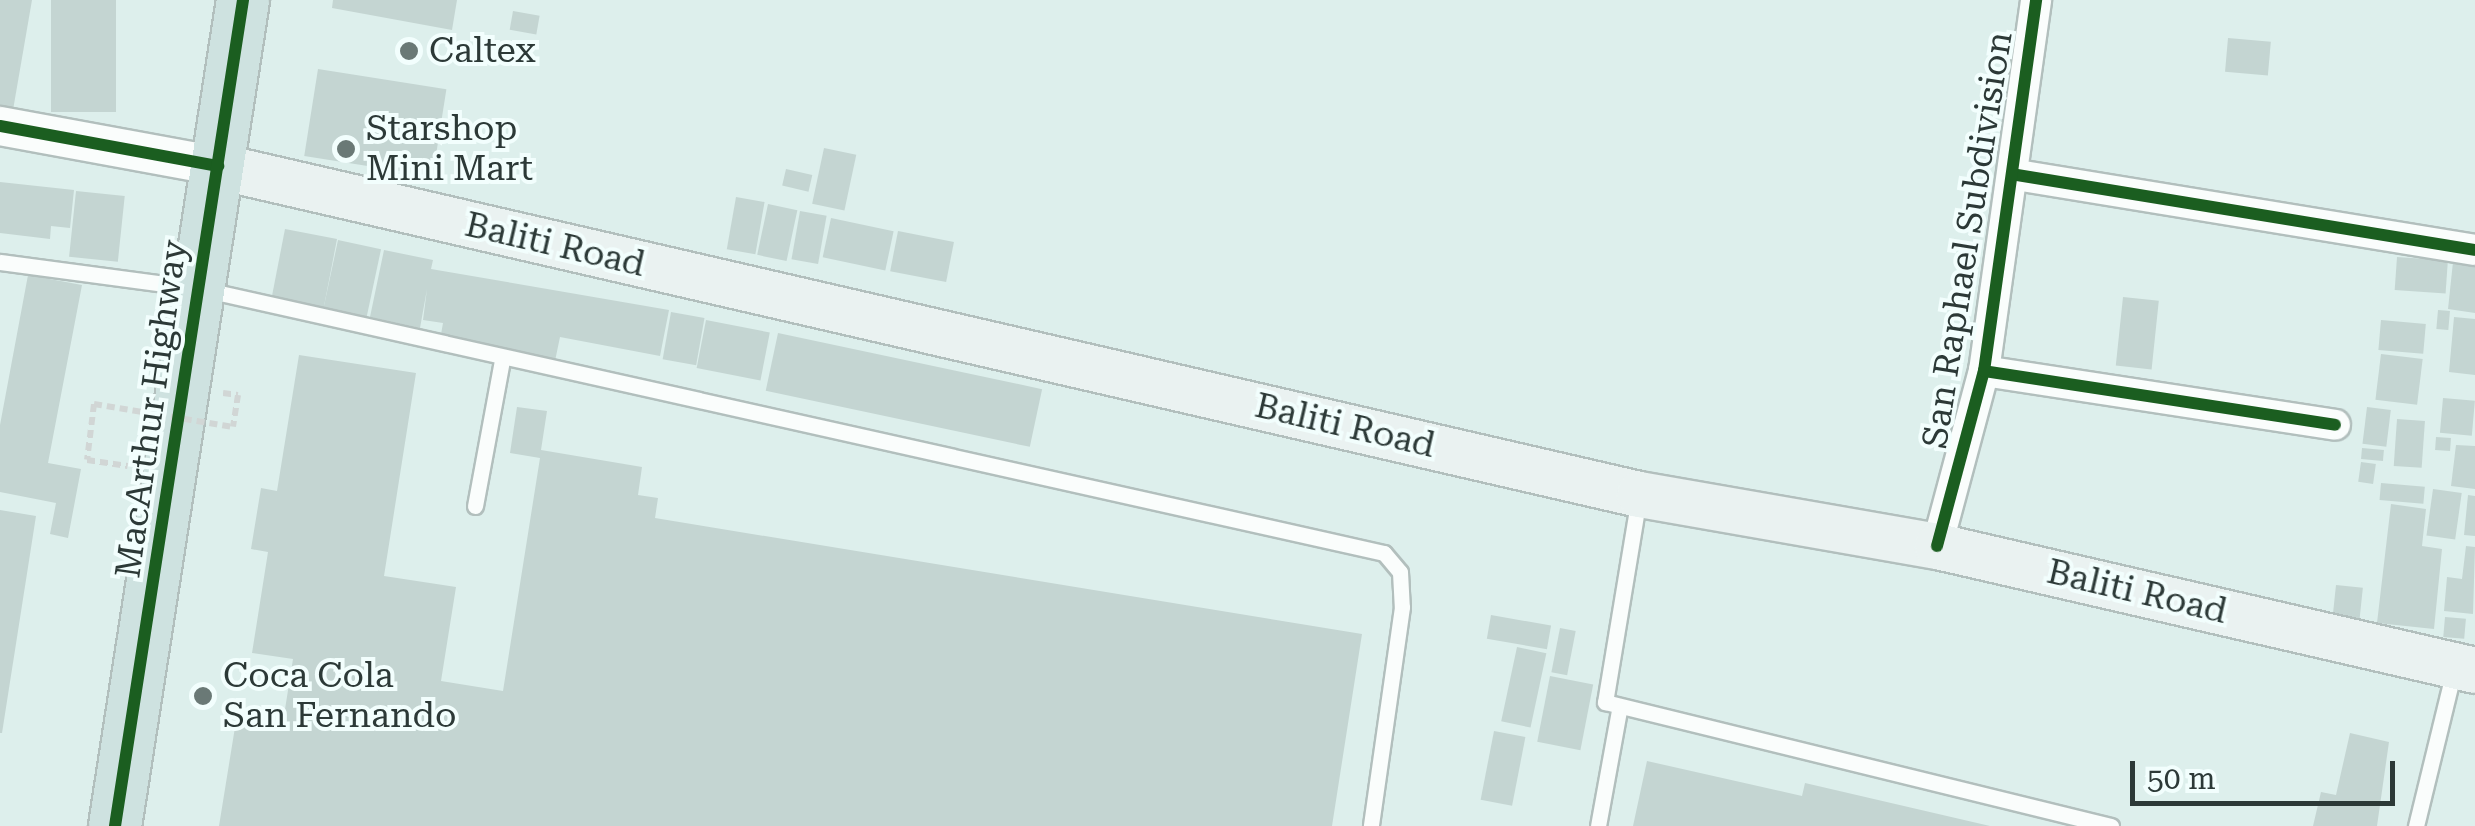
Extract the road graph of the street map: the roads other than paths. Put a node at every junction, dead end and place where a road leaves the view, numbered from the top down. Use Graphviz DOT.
graph roads {
  1 [pos="242,0"];
  2 [pos="2036,0"];
  3 [pos="0,126"];
  4 [pos="218,166"];
  5 [pos="2017,175"];
  6 [pos="2475,250"];
  7 [pos="0,262"];
  8 [pos="202,289"];
  9 [pos="502,361"];
  10 [pos="1984,371"];
  11 [pos="2335,425"];
  12 [pos="1640,494"];
  13 [pos="475,506"];
  14 [pos="1937,546"];
  15 [pos="2465,668"];
  16 [pos="1619,712"];
  17 [pos="115,826"];
  18 [pos="1371,826"];
  19 [pos="1598,826"];
  20 [pos="2111,826"];
  21 [pos="2416,826"];
  1 -- 4 [label="highway, MacArthur Highway"];
  2 -- 5 [label="street, San Raphael Subdivision"];
  3 -- 4 [label="street"];
  4 -- 8 [label="highway, MacArthur Highway"];
  4 -- 12 [label="main road, Baliti Road"];
  5 -- 6 [label="street"];
  5 -- 10 [label="street, San Raphael Subdivision"];
  7 -- 8 [label="lane"];
  8 -- 9 [label="lane"];
  8 -- 17 [label="highway, MacArthur Highway"];
  9 -- 13 [label="lane"];
  9 -- 18 [label="lane"];
  10 -- 11 [label="street"];
  10 -- 14 [label="street, San Raphael Subdivision"];
  12 -- 14 [label="main road, Baliti Road"];
  12 -- 16 [label="lane"];
  14 -- 15 [label="main road, Baliti Road"];
  15 -- 21 [label="lane"];
  16 -- 19 [label="lane"];
  16 -- 20 [label="lane"];
}
